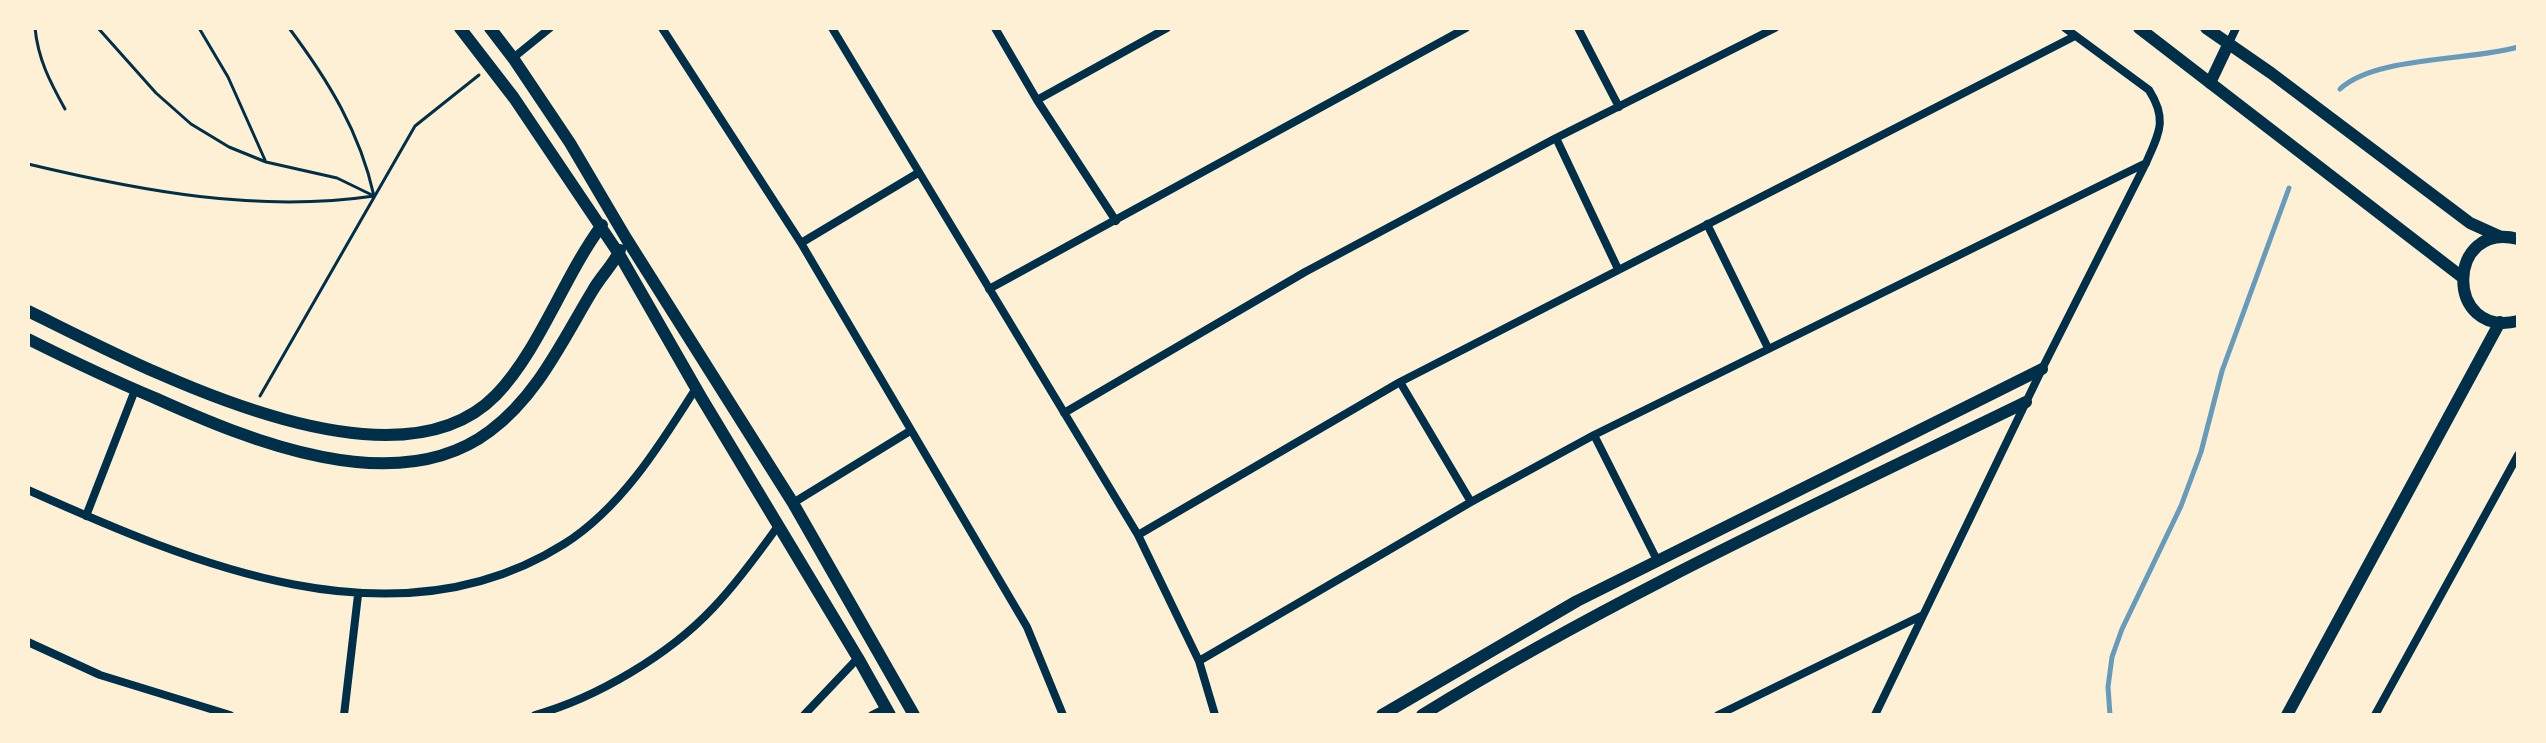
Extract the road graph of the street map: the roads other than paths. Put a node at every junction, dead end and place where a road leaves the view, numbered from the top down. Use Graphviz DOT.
graph roads {
  1 [pos="460,28"];
  2 [pos="490,28"];
  3 [pos="550,28"];
  4 [pos="662,28"];
  5 [pos="832,28"];
  6 [pos="995,28"];
  7 [pos="1167,28"];
  8 [pos="1466,28"];
  9 [pos="1578,28"];
  10 [pos="1775,28"];
  11 [pos="2065,28"];
  12 [pos="2139,28"];
  13 [pos="2206,28"];
  14 [pos="2236,28"];
  15 [pos="2075,36"];
  16 [pos="2228,45"];
  17 [pos="513,58"];
  18 [pos="2210,83"];
  19 [pos="1037,100"];
  20 [pos="1619,107"];
  21 [pos="1556,138"];
  22 [pos="2146,163"];
  23 [pos="918,173"];
  24 [pos="612,214"];
  25 [pos="1116,221"];
  26 [pos="1707,224"];
  27 [pos="600,228"];
  28 [pos="2501,237"];
  29 [pos="626,238"];
  30 [pos="2518,239"];
  31 [pos="801,243"];
  32 [pos="619,254"];
  33 [pos="1618,269"];
  34 [pos="2462,277"];
  35 [pos="989,289"];
  36 [pos="28,311"];
  37 [pos="2518,321"];
  38 [pos="2500,322"];
  39 [pos="28,339"];
  40 [pos="1768,348"];
  41 [pos="2042,369"];
  42 [pos="1400,382"];
  43 [pos="696,388"];
  44 [pos="135,390"];
  45 [pos="2026,402"];
  46 [pos="1064,413"];
  47 [pos="910,431"];
  48 [pos="1594,435"];
  49 [pos="2518,455"];
  50 [pos="28,490"];
  51 [pos="1471,502"];
  52 [pos="793,503"];
  53 [pos="86,516"];
  54 [pos="778,526"];
  55 [pos="1138,535"];
  56 [pos="1657,560"];
  57 [pos="358,595"];
  58 [pos="1924,615"];
  59 [pos="28,642"];
  60 [pos="858,658"];
  61 [pos="1473,660"];
  62 [pos="1199,661"];
  63 [pos="1485,678"];
  64 [pos="888,711"];
  65 [pos="230,715"];
  66 [pos="344,715"];
  67 [pos="535,715"];
  68 [pos="804,715"];
  69 [pos="872,715"];
  70 [pos="914,715"];
  71 [pos="1063,715"];
  72 [pos="1215,715"];
  73 [pos="1382,715"];
  74 [pos="1422,715"];
  75 [pos="1719,715"];
  76 [pos="1875,715"];
  77 [pos="2287,715"];
  78 [pos="2375,715"];
  1 -- 27 [label="street"];
  2 -- 17 [label="street"];
  3 -- 17 [label="street"];
  4 -- 31 [label="street"];
  5 -- 23 [label="street"];
  6 -- 19 [label="street"];
  7 -- 19 [label="street"];
  8 -- 25 [label="street"];
  9 -- 20 [label="street"];
  10 -- 20 [label="street"];
  11 -- 15 [label="street"];
  12 -- 18 [label="street"];
  13 -- 16 [label="street"];
  14 -- 16 [label="street"];
  15 -- 22 [label="street"];
  15 -- 26 [label="street"];
  16 -- 18 [label="street"];
  16 -- 28 [label="street"];
  17 -- 24 [label="street"];
  18 -- 34 [label="street"];
  19 -- 25 [label="street"];
  20 -- 21 [label="street"];
  21 -- 33 [label="street"];
  21 -- 46 [label="street"];
  22 -- 40 [label="street"];
  22 -- 41 [label="street"];
  23 -- 31 [label="street"];
  23 -- 35 [label="street"];
  24 -- 27 [label="street"];
  24 -- 29 [label="street"];
  25 -- 35 [label="street"];
  26 -- 33 [label="street"];
  26 -- 40 [label="street"];
  27 -- 32 [label="street"];
  27 -- 36 [label="street"];
  28 -- 30 [label="street"];
  28 -- 34 [label="street"];
  29 -- 32 [label="street"];
  29 -- 52 [label="street"];
  31 -- 47 [label="street"];
  32 -- 43 [label="street"];
  32 -- 44 [label="street"];
  33 -- 42 [label="street"];
  34 -- 38 [label="street"];
  35 -- 46 [label="street"];
  37 -- 38 [label="street"];
  38 -- 77 [label="street"];
  39 -- 44 [label="street"];
  40 -- 48 [label="street"];
  41 -- 45 [label="street"];
  41 -- 56 [label="street"];
  42 -- 51 [label="street"];
  42 -- 55 [label="street"];
  43 -- 54 [label="street"];
  43 -- 57 [label="street"];
  44 -- 53 [label="street"];
  45 -- 58 [label="street"];
  45 -- 63 [label="street"];
  46 -- 55 [label="street"];
  47 -- 52 [label="street"];
  47 -- 71 [label="street"];
  48 -- 51 [label="street"];
  48 -- 56 [label="street"];
  49 -- 78 [label="street"];
  50 -- 53 [label="street"];
  51 -- 62 [label="street"];
  52 -- 70 [label="street"];
  53 -- 57 [label="street"];
  54 -- 60 [label="street"];
  54 -- 67 [label="street"];
  55 -- 62 [label="street"];
  56 -- 61 [label="street"];
  57 -- 66 [label="street"];
  58 -- 75 [label="street"];
  58 -- 76 [label="street"];
  59 -- 65 [label="street"];
  60 -- 64 [label="street"];
  60 -- 68 [label="street"];
  61 -- 63 [label="street"];
  61 -- 73 [label="street"];
  62 -- 72 [label="street"];
  63 -- 74 [label="street"];
  64 -- 69 [label="street"];
}
